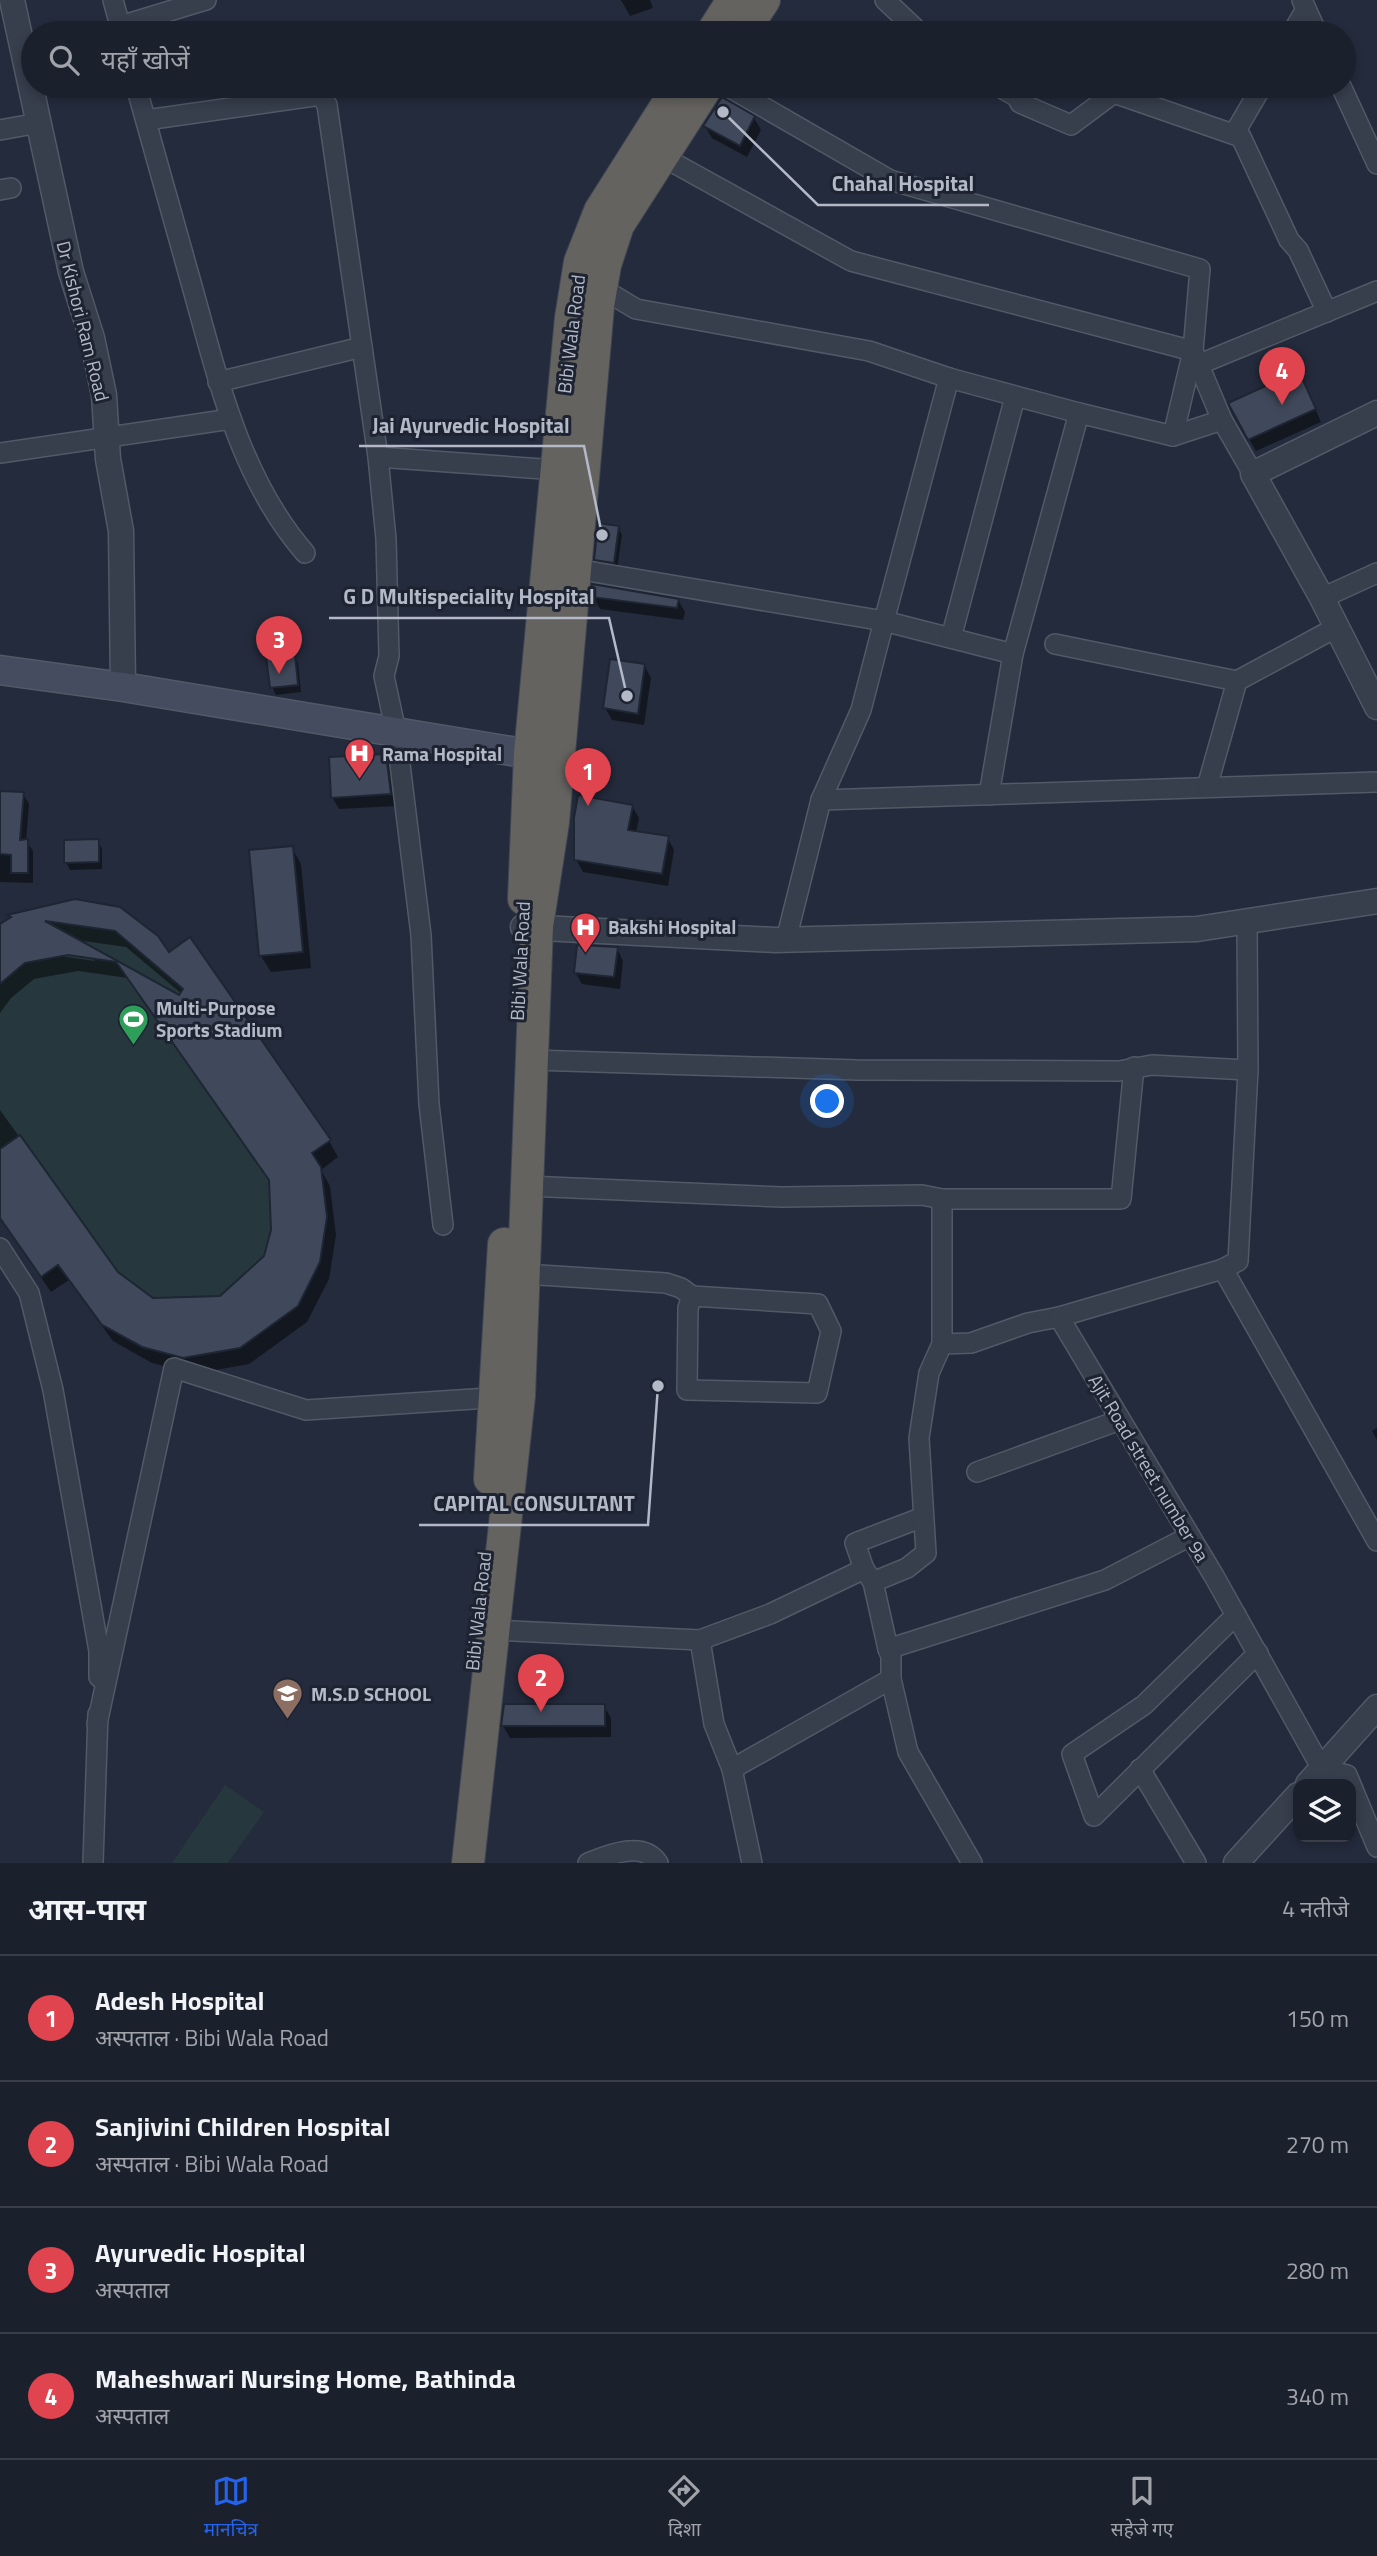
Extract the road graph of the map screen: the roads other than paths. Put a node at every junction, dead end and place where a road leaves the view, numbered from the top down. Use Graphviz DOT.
graph roads {
  1 [pos="12,0"];
  2 [pos="113,0"];
  3 [pos="206,0"];
  4 [pos="733,0"];
  5 [pos="764,0"];
  6 [pos="885,0"];
  7 [pos="1304,5"];
  8 [pos="119,21"];
  9 [pos="146,21"];
  10 [pos="720,21"];
  11 [pos="750,21"];
  12 [pos="907,21"];
  13 [pos="1311,21"];
  14 [pos="8,29"];
  15 [pos="21,68"];
  16 [pos="31,98"];
  17 [pos="140,98"];
  18 [pos="300,98"];
  19 [pos="323,98"];
  20 [pos="674,98"];
  21 [pos="697,98"];
  22 [pos="748,98"];
  23 [pos="1018,98"];
  24 [pos="1107,98"];
  25 [pos="1129,98"];
  26 [pos="1255,98"];
  27 [pos="1347,98"];
  28 [pos="146,120"];
  29 [pos="39,123"];
  30 [pos="0,130"];
  31 [pos="1234,134"];
  32 [pos="652,150"];
  33 [pos="1377,164"];
  34 [pos="601,288"];
  35 [pos="1377,291"];
  36 [pos="1327,312"];
  37 [pos="362,347"];
  38 [pos="1197,357"];
  39 [pos="949,379"];
  40 [pos="219,382"];
  41 [pos="1015,397"];
  42 [pos="1377,412"];
  43 [pos="1079,413"];
  44 [pos="231,418"];
  45 [pos="1222,420"];
  46 [pos="1173,436"];
  47 [pos="107,437"];
  48 [pos="0,453"];
  49 [pos="378,457"];
  50 [pos="556,470"];
  51 [pos="1253,474"];
  52 [pos="305,553"];
  53 [pos="576,569"];
  54 [pos="1377,573"];
  55 [pos="1322,598"];
  56 [pos="884,621"];
  57 [pos="1337,627"];
  58 [pos="951,638"];
  59 [pos="1055,644"];
  60 [pos="1013,654"];
  61 [pos="0,670"];
  62 [pos="1237,681"];
  63 [pos="122,687"];
  64 [pos="1377,707"];
  65 [pos="396,732"];
  66 [pos="545,757"];
  67 [pos="1377,782"];
  68 [pos="1207,788"];
  69 [pos="989,795"];
  70 [pos="821,800"];
  71 [pos="1377,901"];
  72 [pos="1247,921"];
  73 [pos="530,926"];
  74 [pos="786,940"];
  75 [pos="532,1060"];
  76 [pos="1134,1067"];
  77 [pos="1248,1070"];
  78 [pos="527,1186"];
  79 [pos="942,1199"];
  80 [pos="443,1225"];
  81 [pos="0,1248"];
  82 [pos="1223,1269"];
  83 [pos="524,1274"];
  84 [pos="692,1296"];
  85 [pos="1059,1317"];
  86 [pos="942,1344"];
  87 [pos="507,1397"];
  88 [pos="1121,1420"];
  89 [pos="977,1472"];
  90 [pos="923,1517"];
  91 [pos="1190,1536"];
  92 [pos="1377,1541"];
  93 [pos="869,1575"];
  94 [pos="1236,1615"];
  95 [pos="493,1630"];
  96 [pos="700,1640"];
  97 [pos="888,1649"];
  98 [pos="1258,1653"];
  99 [pos="891,1679"];
  100 [pos="1377,1707"];
  101 [pos="97,1724"];
  102 [pos="732,1769"];
  103 [pos="1140,1769"];
  104 [pos="1315,1777"];
  105 [pos="1293,1800"];
  106 [pos="1377,1847"];
  107 [pos="93,1863"];
  108 [pos="448,1863"];
  109 [pos="468,1863"];
  110 [pos="588,1863"];
  111 [pos="657,1863"];
  112 [pos="751,1863"];
  113 [pos="972,1863"];
  114 [pos="1196,1863"];
  115 [pos="1236,1863"];
  1 -- 14 [label="street, Dr Kishori Ram Road"];
  2 -- 8 [label="street"];
  3 -- 9 [label="street"];
  4 -- 10 [label="highway"];
  5 -- 11 [label="highway"];
  6 -- 12 [label="street"];
  7 -- 13 [label="street"];
  14 -- 15 [label="street, Dr Kishori Ram Road"];
  16 -- 29 [label="street, Dr Kishori Ram Road"];
  17 -- 28 [label="street"];
  18 -- 28 [label="street"];
  19 -- 37 [label="street"];
  20 -- 32 [label="highway, Bibi Wala Road"];
  21 -- 32 [label="highway"];
  22 -- 38 [label="street"];
  23 -- 24 [label="street"];
  25 -- 31 [label="street"];
  26 -- 31 [label="street"];
  27 -- 33 [label="street"];
  28 -- 40 [label="street"];
  29 -- 30 [label="street"];
  29 -- 47 [label="street, Dr Kishori Ram Road"];
  31 -- 36 [label="street"];
  32 -- 34 [label="highway"];
  32 -- 38 [label="street"];
  32 -- 50 [label="highway, Bibi Wala Road"];
  34 -- 39 [label="street"];
  34 -- 53 [label="highway"];
  35 -- 36 [label="street"];
  36 -- 38 [label="street"];
  37 -- 40 [label="street"];
  37 -- 49 [label="street"];
  38 -- 45 [label="street"];
  38 -- 46 [label="street"];
  39 -- 41 [label="street"];
  39 -- 56 [label="street"];
  40 -- 44 [label="street"];
  41 -- 43 [label="street"];
  41 -- 58 [label="street"];
  42 -- 51 [label="street"];
  43 -- 46 [label="street"];
  43 -- 60 [label="street"];
  44 -- 47 [label="street"];
  44 -- 52 [label="street"];
  45 -- 46 [label="street"];
  45 -- 51 [label="street"];
  47 -- 48 [label="street"];
  47 -- 63 [label="street, Dr Kishori Ram Road"];
  49 -- 50 [label="street"];
  49 -- 65 [label="street"];
  50 -- 66 [label="highway, Bibi Wala Road"];
  51 -- 55 [label="street"];
  53 -- 56 [label="street"];
  53 -- 66 [label="highway"];
  54 -- 55 [label="street"];
  55 -- 57 [label="street"];
  56 -- 58 [label="street"];
  56 -- 70 [label="street"];
  57 -- 62 [label="street"];
  57 -- 64 [label="street"];
  58 -- 60 [label="street"];
  59 -- 62 [label="street"];
  60 -- 69 [label="street"];
  61 -- 63 [label="main road"];
  62 -- 68 [label="street"];
  63 -- 65 [label="main road"];
  65 -- 66 [label="main road"];
  65 -- 80 [label="street"];
  66 -- 73 [label="highway, Bibi Wala Road"];
  67 -- 68 [label="street"];
  68 -- 69 [label="street"];
  69 -- 70 [label="street"];
  70 -- 74 [label="street"];
  71 -- 72 [label="street"];
  72 -- 74 [label="street"];
  72 -- 77 [label="street"];
  73 -- 74 [label="street"];
  73 -- 75 [label="highway"];
  73 -- 87 [label="highway, Bibi Wala Road"];
  75 -- 76 [label="street"];
  75 -- 78 [label="highway"];
  76 -- 77 [label="street"];
  76 -- 79 [label="street"];
  77 -- 82 [label="street"];
  78 -- 79 [label="street"];
  78 -- 83 [label="highway"];
  79 -- 86 [label="street"];
  81 -- 101 [label="street"];
  82 -- 85 [label="street"];
  82 -- 92 [label="street"];
  83 -- 84 [label="street"];
  83 -- 87 [label="highway"];
  84 -- 84 [label="street"];
  85 -- 86 [label="street"];
  85 -- 88 [label="street, Ajit Road street number 9a"];
  86 -- 90 [label="street"];
  87 -- 95 [label="highway"];
  87 -- 101 [label="street"];
  87 -- 108 [label="highway, Bibi Wala Road"];
  88 -- 89 [label="street"];
  88 -- 91 [label="street, Ajit Road street number 9a"];
  90 -- 93 [label="street"];
  90 -- 93 [label="street"];
  91 -- 94 [label="street, Ajit Road street number 9a"];
  91 -- 97 [label="street"];
  93 -- 96 [label="street"];
  93 -- 97 [label="street"];
  94 -- 98 [label="street, Ajit Road street number 9a"];
  94 -- 103 [label="street"];
  95 -- 96 [label="street"];
  95 -- 109 [label="highway"];
  96 -- 102 [label="street"];
  97 -- 99 [label="street"];
  98 -- 103 [label="street"];
  98 -- 104 [label="street, Ajit Road street number 9a"];
  99 -- 102 [label="street"];
  99 -- 113 [label="street"];
  100 -- 104 [label="street"];
  101 -- 107 [label="street"];
  102 -- 112 [label="street"];
  103 -- 114 [label="street"];
  104 -- 106 [label="street"];
  105 -- 115 [label="street"];
  110 -- 111 [label="street"];
}
